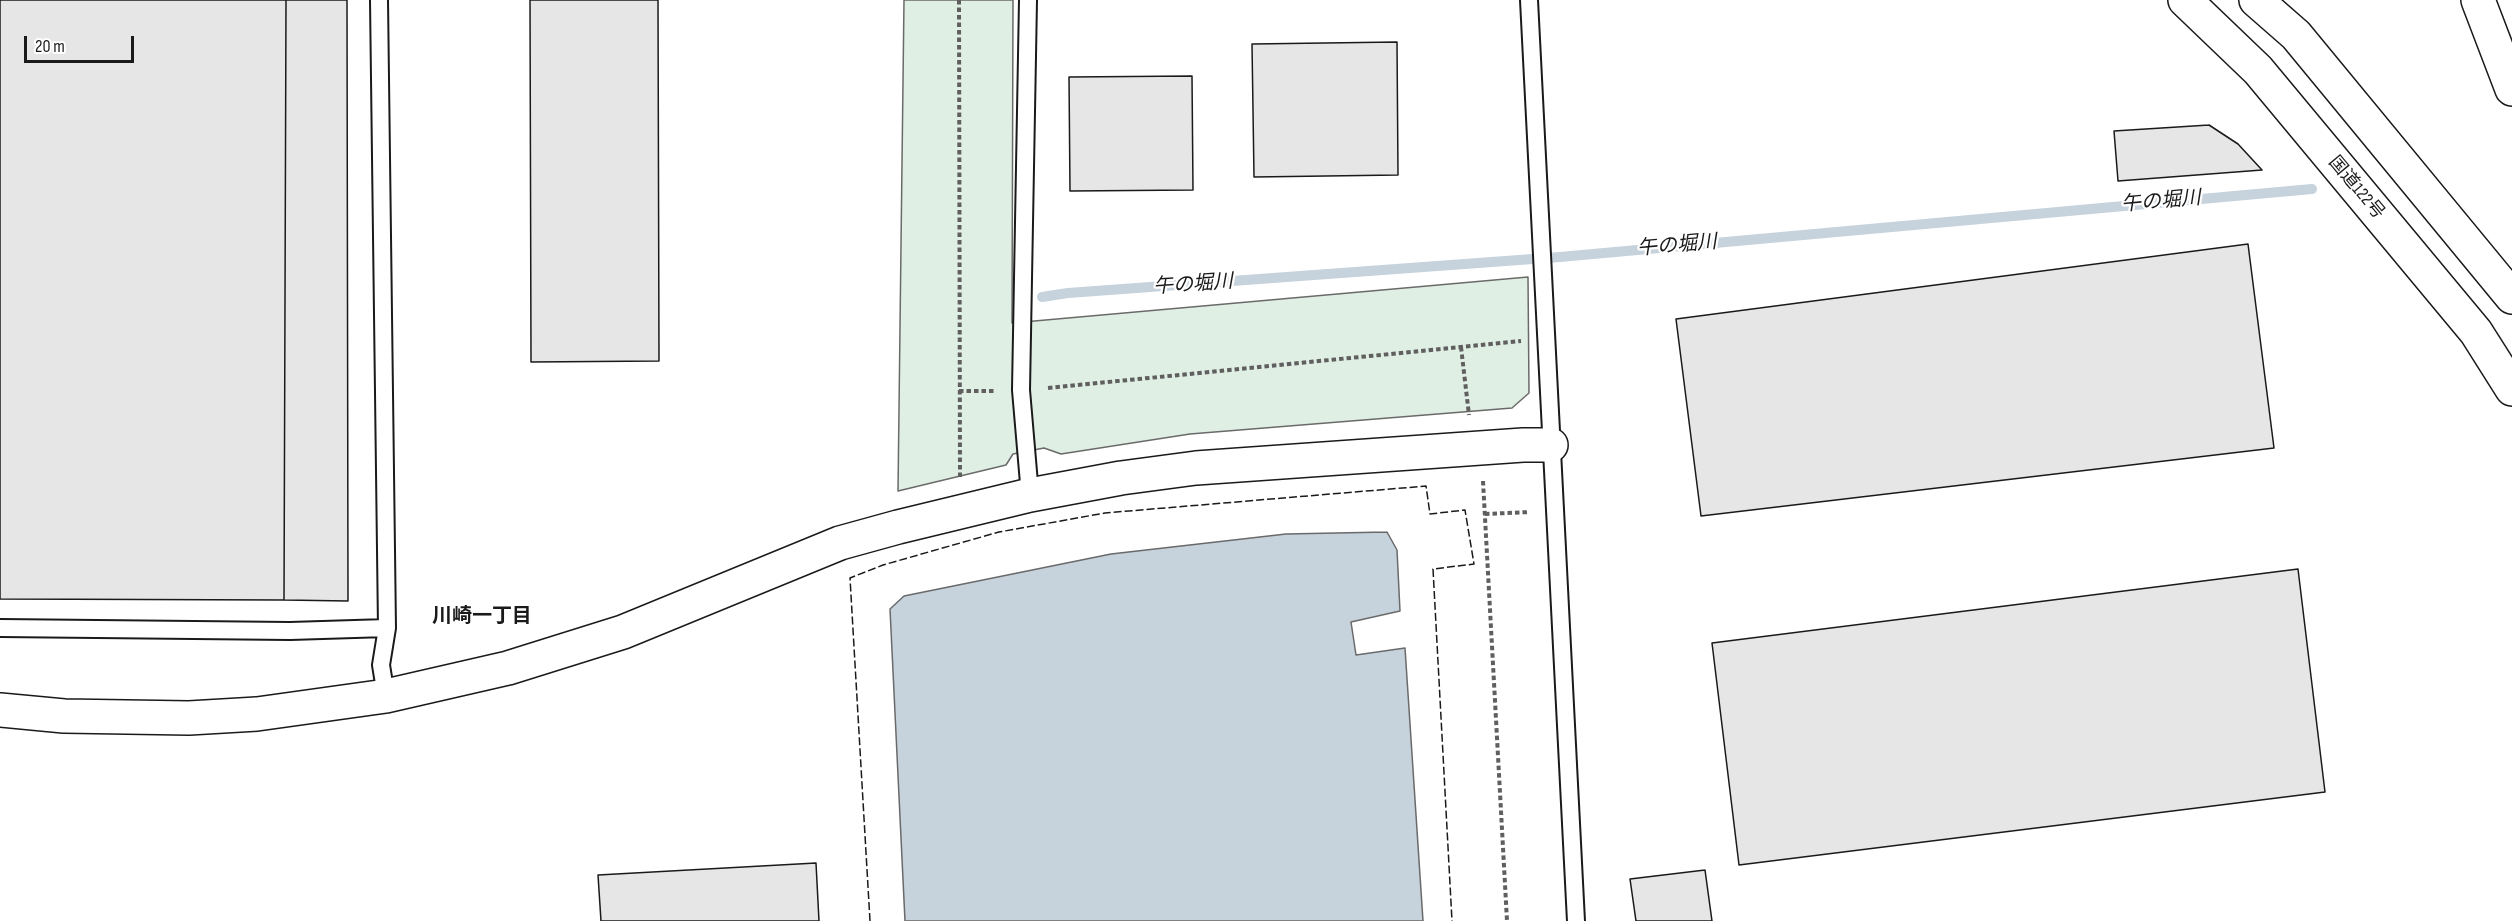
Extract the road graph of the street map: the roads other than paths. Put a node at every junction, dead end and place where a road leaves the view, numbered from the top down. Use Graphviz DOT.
graph roads {
  1 [pos="379,0"];
  2 [pos="1028,0"];
  3 [pos="1529,0"];
  4 [pos="2185,0"];
  5 [pos="2256,0"];
  6 [pos="2478,0"];
  7 [pos="2512,89"];
  8 [pos="2512,297"];
  9 [pos="2512,389"];
  10 [pos="1551,445"];
  11 [pos="1030,495"];
  12 [pos="0,628"];
  13 [pos="387,628"];
  14 [pos="386,696"];
  15 [pos="0,710"];
  16 [pos="1576,921"];
  1 -- 13 [label="lane"];
  2 -- 11 [label="lane"];
  3 -- 10 [label="lane"];
  4 -- 9 [label="main road, 国道122号"];
  5 -- 8 [label="main road"];
  6 -- 7 [label="main road"];
  10 -- 11 [label="main road"];
  10 -- 16 [label="lane"];
  11 -- 14 [label="main road"];
  12 -- 13 [label="lane"];
  13 -- 14 [label="lane"];
  14 -- 15 [label="main road"];
}
